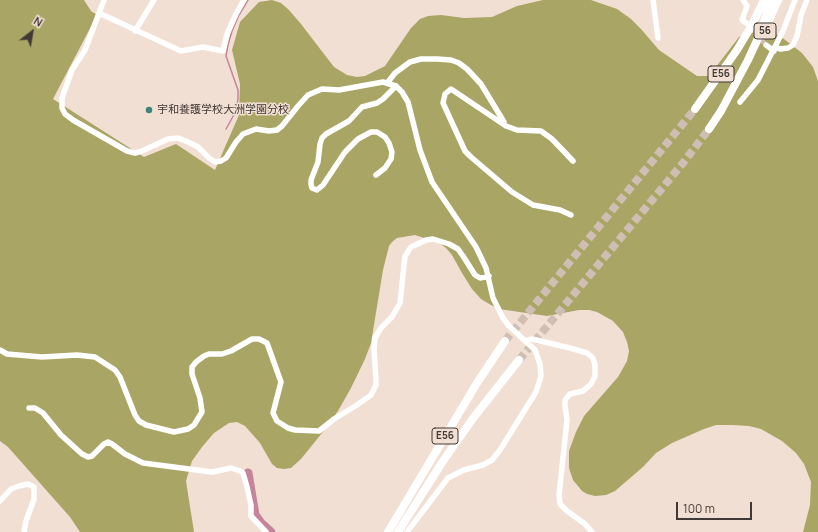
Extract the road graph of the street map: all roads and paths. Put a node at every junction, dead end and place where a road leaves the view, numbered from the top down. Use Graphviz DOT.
graph roads {
  1 [pos="104,0"];
  2 [pos="154,0"];
  3 [pos="244,0"];
  4 [pos="654,0"];
  5 [pos="744,0"];
  6 [pos="750,0"];
  7 [pos="759,0"];
  8 [pos="764,0"];
  9 [pos="771,0"];
  10 [pos="778,0"];
  11 [pos="795,0"];
  12 [pos="807,0"];
  13 [pos="747,6"];
  14 [pos="99,13"];
  15 [pos="746,22"];
  16 [pos="135,31"];
  17 [pos="658,38"];
  18 [pos="744,38"];
  19 [pos="766,45"];
  20 [pos="775,49"];
  21 [pos="748,60"];
  22 [pos="388,82"];
  23 [pos="396,86"];
  24 [pos="740,102"];
  25 [pos="695,109"];
  26 [pos="506,126"];
  27 [pos="709,129"];
  28 [pos="573,161"];
  29 [pos="376,175"];
  30 [pos="571,215"];
  31 [pos="489,276"];
  32 [pos="525,341"];
  33 [pos="506,342"];
  34 [pos="0,350"];
  35 [pos="520,360"];
  36 [pos="30,408"];
  37 [pos="0,501"];
  38 [pos="24,532"];
  39 [pos="266,532"];
  40 [pos="388,532"];
  41 [pos="398,532"];
  42 [pos="407,532"];
  43 [pos="592,532"];
  1 -- 14 [label="street"];
  2 -- 16 [label="street"];
  3 -- 16 [label="street"];
  4 -- 17 [label="street"];
  5 -- 13 [label="street"];
  6 -- 13 [label="street"];
  7 -- 18 [label="highway, 56"];
  8 -- 18 [label="highway, E56"];
  9 -- 21 [label="highway, E56"];
  10 -- 21 [label="highway, 56"];
  11 -- 20 [label="street"];
  12 -- 20 [label="street"];
  13 -- 15 [label="street"];
  14 -- 16 [label="street"];
  14 -- 22 [label="street"];
  18 -- 25 [label="highway, E56"];
  19 -- 20 [label="street"];
  20 -- 24 [label="street"];
  21 -- 27 [label="highway, E56"];
  22 -- 23 [label="street"];
  22 -- 26 [label="street"];
  23 -- 29 [label="street"];
  23 -- 31 [label="street"];
  26 -- 28 [label="street"];
  26 -- 30 [label="street"];
  31 -- 32 [label="street"];
  31 -- 34 [label="street"];
  32 -- 42 [label="street"];
  32 -- 43 [label="street"];
  33 -- 40 [label="highway, E56"];
  35 -- 41 [label="highway, E56"];
  36 -- 39 [label="street"];
  37 -- 38 [label="street"];
}
